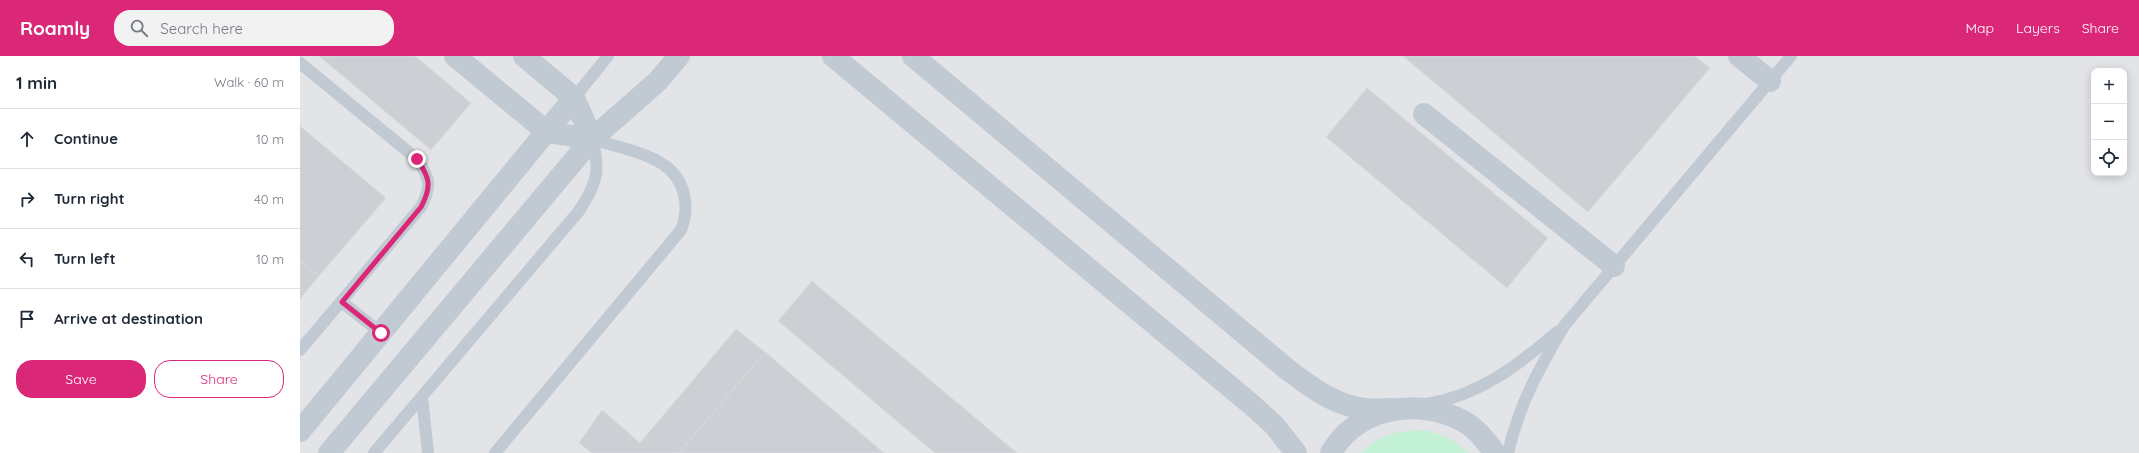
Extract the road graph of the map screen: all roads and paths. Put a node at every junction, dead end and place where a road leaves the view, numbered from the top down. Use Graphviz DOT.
graph roads {
  1 [pos="456,56"];
  2 [pos="524,56"];
  3 [pos="608,56"];
  4 [pos="679,56"];
  5 [pos="833,56"];
  6 [pos="913,56"];
  7 [pos="1739,56"];
  8 [pos="1791,56"];
  9 [pos="300,63"];
  10 [pos="1770,81"];
  11 [pos="574,98"];
  12 [pos="1424,114"];
  13 [pos="547,132"];
  14 [pos="592,139"];
  15 [pos="1614,266"];
  16 [pos="342,302"];
  17 [pos="1564,326"];
  18 [pos="381,333"];
  19 [pos="300,350"];
  20 [pos="422,397"];
  21 [pos="1403,408"];
  22 [pos="300,431"];
  23 [pos="329,453"];
  24 [pos="374,453"];
  25 [pos="428,453"];
  26 [pos="495,453"];
  27 [pos="1296,453"];
  28 [pos="1331,453"];
  29 [pos="1495,453"];
  30 [pos="1508,453"];
  1 -- 13 [label="street"];
  2 -- 11 [label="street"];
  3 -- 11 [label="lane"];
  4 -- 14 [label="street"];
  5 -- 27 [label="street"];
  6 -- 21 [label="street"];
  7 -- 10 [label="street"];
  8 -- 10 [label="lane"];
  9 -- 16 [label="lane"];
  10 -- 15 [label="lane"];
  11 -- 13 [label="street"];
  11 -- 14 [label="street"];
  12 -- 15 [label="street"];
  13 -- 14 [label="street"];
  13 -- 18 [label="street"];
  14 -- 20 [label="lane"];
  14 -- 23 [label="street"];
  14 -- 26 [label="lane"];
  15 -- 17 [label="lane"];
  16 -- 18 [label="lane"];
  16 -- 19 [label="lane"];
  17 -- 21 [label="lane"];
  17 -- 30 [label="lane"];
  18 -- 22 [label="street"];
  20 -- 24 [label="lane"];
  20 -- 25 [label="lane"];
  21 -- 28 [label="street"];
  21 -- 29 [label="street"];
}
